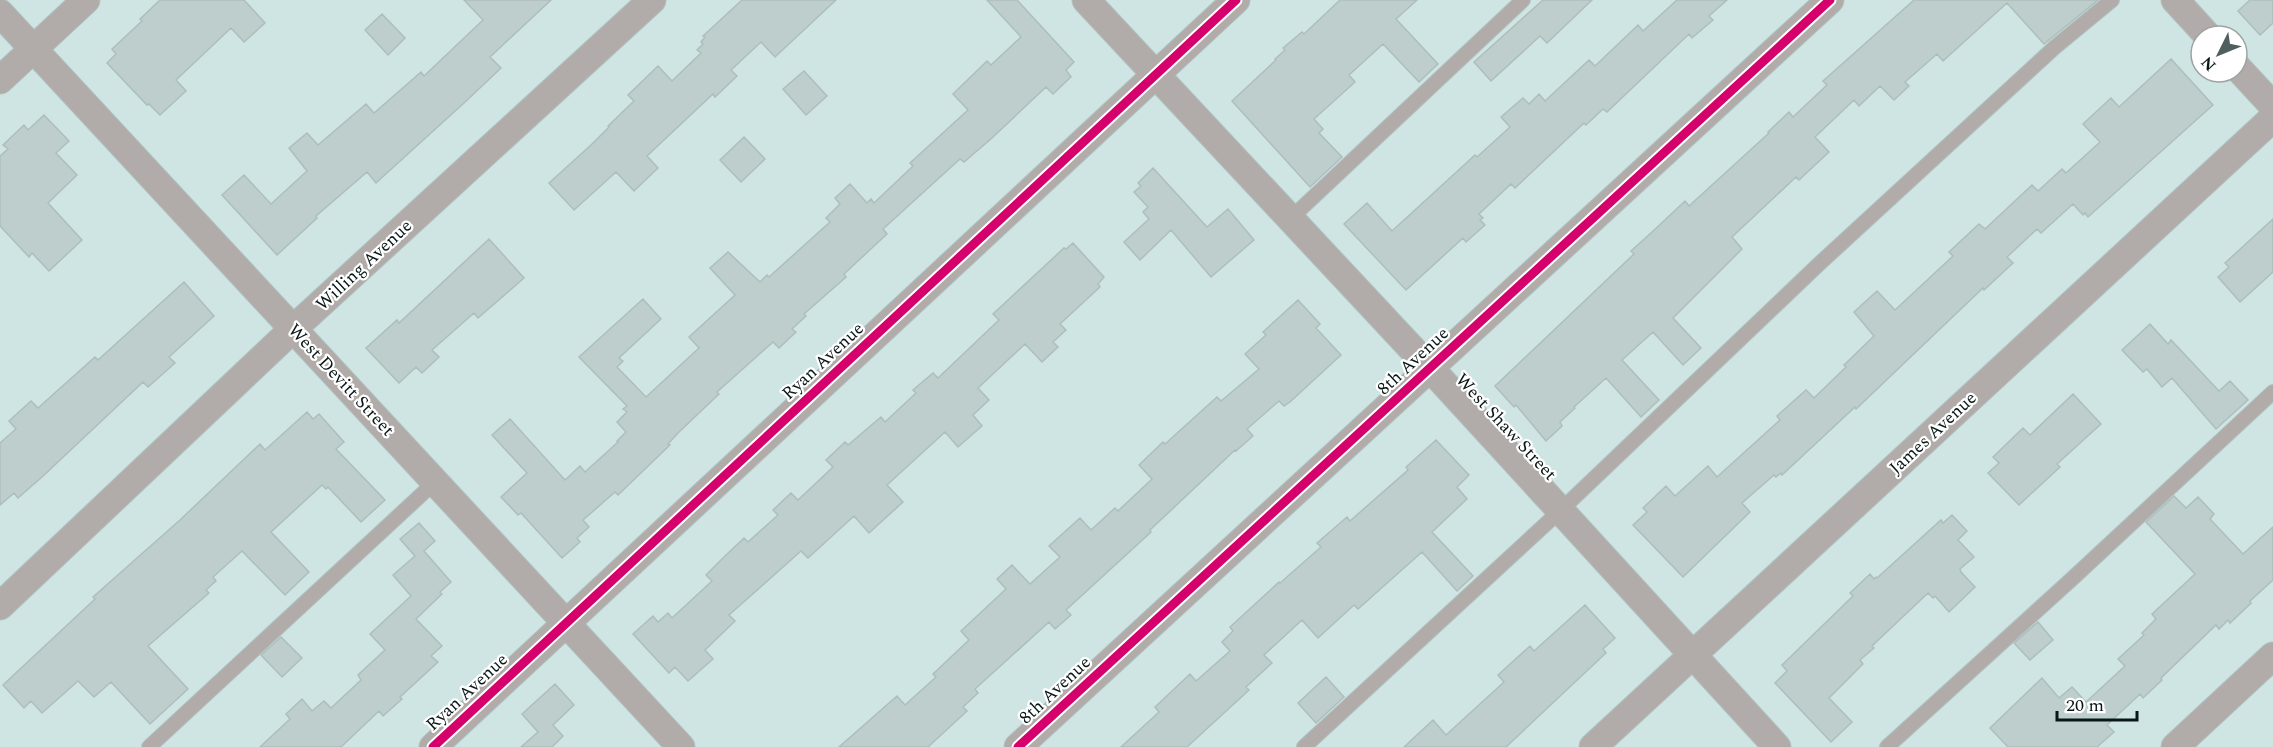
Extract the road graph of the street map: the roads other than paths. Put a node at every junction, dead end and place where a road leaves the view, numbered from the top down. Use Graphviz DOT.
graph roads {
  1 [pos="86,0"];
  2 [pos="652,0"];
  3 [pos="1086,0"];
  4 [pos="1236,0"];
  5 [pos="1523,0"];
  6 [pos="1830,0"];
  7 [pos="2112,0"];
  8 [pos="2175,0"];
  9 [pos="0,13"];
  10 [pos="2197,24"];
  11 [pos="34,50"];
  12 [pos="1156,75"];
  13 [pos="0,80"];
  14 [pos="2249,80"];
  15 [pos="2273,106"];
  16 [pos="2273,118"];
  17 [pos="1290,219"];
  18 [pos="293,329"];
  19 [pos="1430,368"];
  20 [pos="2273,392"];
  21 [pos="435,482"];
  22 [pos="1561,510"];
  23 [pos="0,606"];
  24 [pos="566,623"];
  25 [pos="1692,655"];
  26 [pos="2273,656"];
  27 [pos="149,747"];
  28 [pos="433,747"];
  29 [pos="681,747"];
  30 [pos="1018,747"];
  31 [pos="1304,747"];
  32 [pos="1593,747"];
  33 [pos="1777,747"];
  34 [pos="1887,747"];
  35 [pos="2175,747"];
  1 -- 11 [label="street"];
  2 -- 18 [label="street, Willing Avenue"];
  3 -- 12 [label="street, West Shaw Street"];
  4 -- 12 [label="street, Ryan Avenue"];
  5 -- 17 [label="lane"];
  6 -- 19 [label="street, 8th Avenue"];
  7 -- 22 [label="lane"];
  8 -- 10 [label="street"];
  9 -- 11 [label="street, West Devitt Street"];
  11 -- 13 [label="street"];
  11 -- 18 [label="street, West Devitt Street"];
  12 -- 17 [label="street, West Shaw Street"];
  12 -- 24 [label="street, Ryan Avenue"];
  14 -- 15 [label="street"];
  16 -- 25 [label="street, James Avenue"];
  17 -- 19 [label="street, West Shaw Street"];
  18 -- 21 [label="street, West Devitt Street"];
  18 -- 23 [label="street, Willing Avenue"];
  19 -- 22 [label="street, West Shaw Street"];
  19 -- 30 [label="street, 8th Avenue"];
  20 -- 34 [label="lane"];
  21 -- 24 [label="street, West Devitt Street"];
  21 -- 27 [label="lane"];
  22 -- 25 [label="street, West Shaw Street"];
  22 -- 31 [label="lane"];
  24 -- 28 [label="street, Ryan Avenue"];
  24 -- 29 [label="street, West Devitt Street"];
  25 -- 32 [label="street, James Avenue"];
  25 -- 33 [label="street, West Shaw Street"];
  26 -- 35 [label="street"];
}
